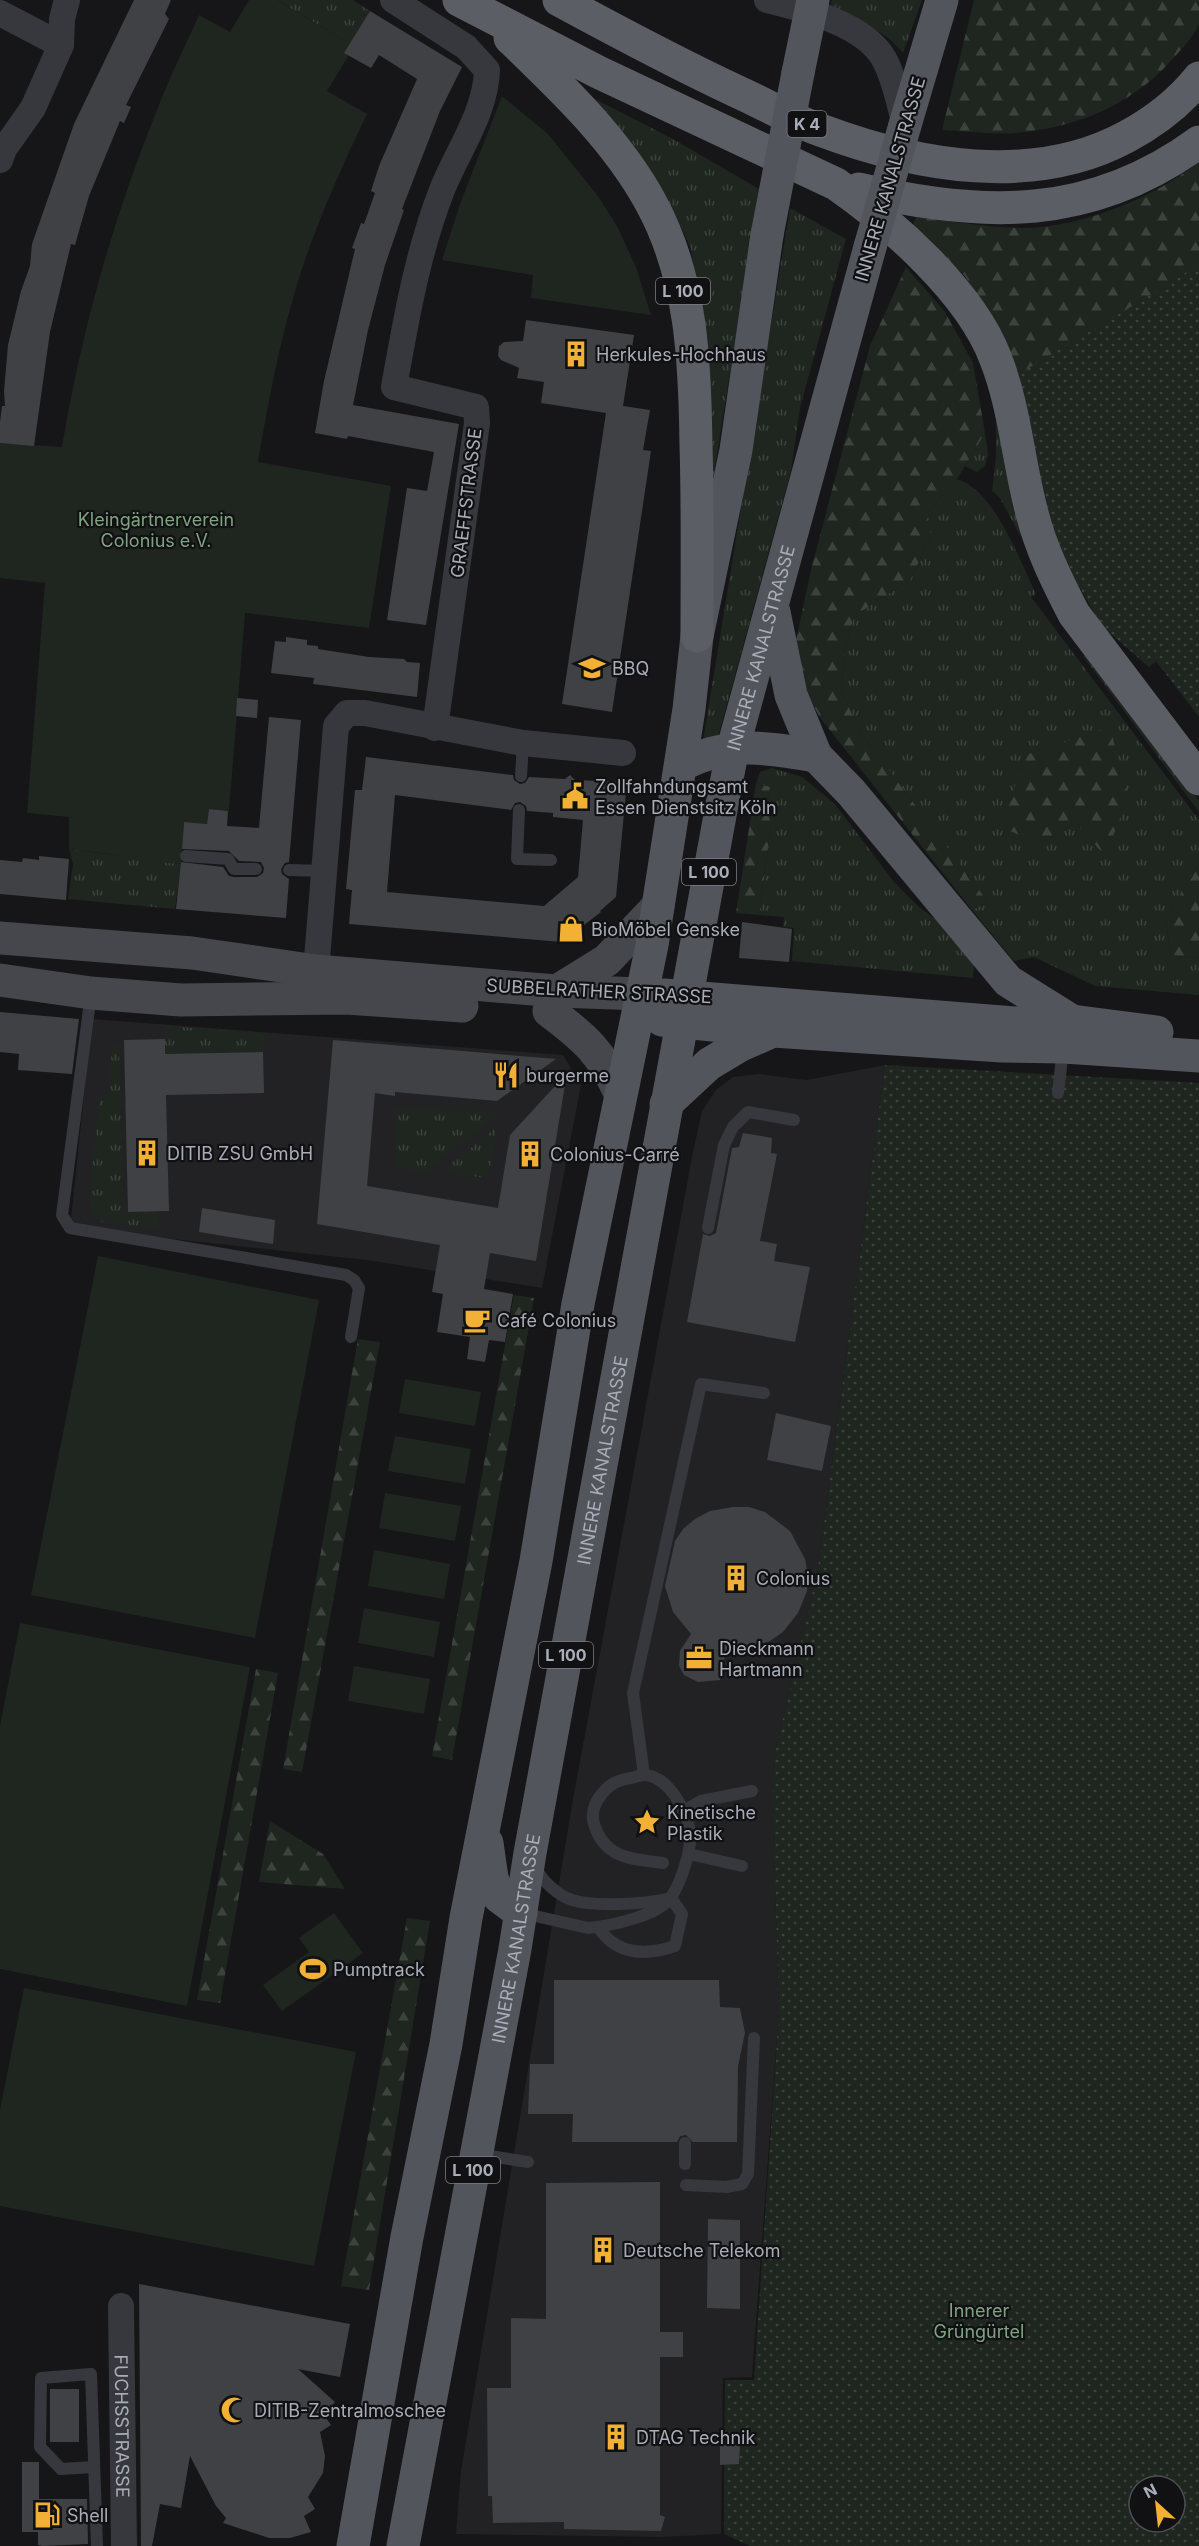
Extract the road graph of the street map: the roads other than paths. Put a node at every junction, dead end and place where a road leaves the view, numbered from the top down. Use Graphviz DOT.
graph roads {
  1 [pos="67,0"];
  2 [pos="393,0"];
  3 [pos="559,0"];
  4 [pos="767,0"];
  5 [pos="942,0"];
  6 [pos="812,6"];
  7 [pos="472,7"];
  8 [pos="0,13"];
  9 [pos="61,45"];
  10 [pos="1199,78"];
  11 [pos="905,125"];
  12 [pos="1199,142"];
  13 [pos="0,160"];
  14 [pos="836,184"];
  15 [pos="772,607"];
  16 [pos="698,636"];
  17 [pos="435,728"];
  18 [pos="523,743"];
  19 [pos="733,748"];
  20 [pos="623,753"];
  21 [pos="816,756"];
  22 [pos="681,765"];
  23 [pos="521,776"];
  24 [pos="1199,779"];
  25 [pos="519,810"];
  26 [pos="186,856"];
  27 [pos="551,860"];
  28 [pos="256,869"];
  29 [pos="289,870"];
  30 [pos="325,871"];
  31 [pos="658,906"];
  32 [pos="0,938"];
  33 [pos="118,947"];
  34 [pos="192,952"];
  35 [pos="316,971"];
  36 [pos="0,981"];
  37 [pos="91,993"];
  38 [pos="181,1000"];
  39 [pos="553,1001"];
  40 [pos="639,1006"];
  41 [pos="684,1009"];
  42 [pos="932,1017"];
  43 [pos="773,1031"];
  44 [pos="1068,1034"];
  45 [pos="837,1035"];
  46 [pos="1199,1035"];
  47 [pos="1199,1056"];
  48 [pos="620,1093"];
  49 [pos="1058,1093"];
  50 [pos="666,1104"];
  51 [pos="794,1120"];
  52 [pos="708,1228"];
  53 [pos="351,1337"];
  54 [pos="764,1393"];
  55 [pos="644,1775"];
  56 [pos="752,1791"];
  57 [pos="682,1812"];
  58 [pos="483,1826"];
  59 [pos="530,1853"];
  60 [pos="689,1854"];
  61 [pos="663,1863"];
  62 [pos="742,1866"];
  63 [pos="671,1898"];
  64 [pos="521,1913"];
  65 [pos="598,1927"];
  66 [pos="754,2038"];
  67 [pos="686,2143"];
  68 [pos="476,2154"];
  69 [pos="528,2162"];
  70 [pos="685,2164"];
  71 [pos="686,2185"];
  72 [pos="124,2314"];
  73 [pos="94,2467"];
  74 [pos="360,2512"];
  75 [pos="97,2546"];
  76 [pos="124,2546"];
  77 [pos="336,2546"];
  78 [pos="354,2546"];
  79 [pos="403,2546"];
  1 -- 9 [label="street"];
  2 -- 17 [label="street, GRAEFFSTRASSE"];
  3 -- 10 [label="highway, K 4"];
  4 -- 6 [label="street"];
  5 -- 11 [label="main road, INNERE KANALSTRASSE / L 100"];
  6 -- 11 [label="street"];
  6 -- 16 [label="main road, L 100, bridge"];
  7 -- 14 [label="highway, K 4"];
  7 -- 16 [label="highway, L 100"];
  8 -- 9 [label="street"];
  9 -- 13 [label="street"];
  11 -- 15 [label="main road, INNERE KANALSTRASSE / L 100, bridge"];
  12 -- 14 [label="highway, K 4"];
  14 -- 24 [label="highway"];
  15 -- 19 [label="main road, INNERE KANALSTRASSE / L 100"];
  15 -- 21 [label="main road"];
  16 -- 22 [label="main road, L 100"];
  17 -- 18 [label="street"];
  17 -- 30 [label="street"];
  18 -- 20 [label="street"];
  18 -- 23 [label="lane"];
  19 -- 21 [label="main road"];
  19 -- 22 [label="main road"];
  19 -- 41 [label="main road, INNERE KANALSTRASSE / L 100"];
  21 -- 44 [label="main road"];
  22 -- 31 [label="main road, L 100"];
  25 -- 27 [label="lane"];
  26 -- 28 [label="lane"];
  29 -- 30 [label="lane"];
  30 -- 35 [label="street"];
  31 -- 39 [label="main road"];
  31 -- 40 [label="main road, L 100"];
  32 -- 33 [label="main road, SUBBELRATHER STRASSE"];
  33 -- 34 [label="main road, SUBBELRATHER STRASSE"];
  33 -- 37 [label="main road"];
  34 -- 35 [label="main road, SUBBELRATHER STRASSE"];
  34 -- 38 [label="main road"];
  35 -- 39 [label="main road, SUBBELRATHER STRASSE"];
  36 -- 37 [label="main road, SUBBELRATHER STRASSE"];
  37 -- 38 [label="main road, SUBBELRATHER STRASSE"];
  37 -- 53 [label="lane"];
  38 -- 39 [label="main road, SUBBELRATHER STRASSE"];
  39 -- 40 [label="main road, SUBBELRATHER STRASSE"];
  39 -- 48 [label="main road"];
  40 -- 41 [label="main road, SUBBELRATHER STRASSE"];
  40 -- 48 [label="main road, L 100"];
  41 -- 42 [label="main road, SUBBELRATHER STRASSE"];
  41 -- 43 [label="main road, SUBBELRATHER STRASSE"];
  41 -- 50 [label="main road, INNERE KANALSTRASSE / L 100"];
  42 -- 44 [label="main road, SUBBELRATHER STRASSE"];
  42 -- 45 [label="lane"];
  43 -- 45 [label="main road, SUBBELRATHER STRASSE"];
  43 -- 50 [label="main road"];
  44 -- 45 [label="main road, SUBBELRATHER STRASSE"];
  44 -- 46 [label="main road, SUBBELRATHER STRASSE"];
  44 -- 47 [label="main road, SUBBELRATHER STRASSE"];
  44 -- 49 [label="lane"];
  48 -- 58 [label="main road, L 100"];
  50 -- 59 [label="main road, INNERE KANALSTRASSE / L 100"];
  51 -- 52 [label="lane"];
  54 -- 55 [label="lane"];
  55 -- 57 [label="lane"];
  55 -- 61 [label="lane"];
  56 -- 57 [label="lane"];
  57 -- 60 [label="lane"];
  58 -- 64 [label="main road"];
  58 -- 74 [label="main road, L 100"];
  59 -- 63 [label="lane"];
  59 -- 64 [label="main road, INNERE KANALSTRASSE / L 100"];
  60 -- 62 [label="lane"];
  60 -- 63 [label="lane"];
  63 -- 65 [label="lane"];
  63 -- 65 [label="lane"];
  64 -- 65 [label="lane"];
  64 -- 68 [label="main road, INNERE KANALSTRASSE / L 100"];
  66 -- 71 [label="lane"];
  67 -- 70 [label="lane"];
  68 -- 69 [label="lane"];
  68 -- 79 [label="main road, INNERE KANALSTRASSE / L 100"];
  72 -- 76 [label="street, FUCHSSTRASSE"];
  73 -- 73 [label="lane"];
  73 -- 75 [label="lane"];
  74 -- 77 [label="street"];
  74 -- 78 [label="main road, L 100"];
}
